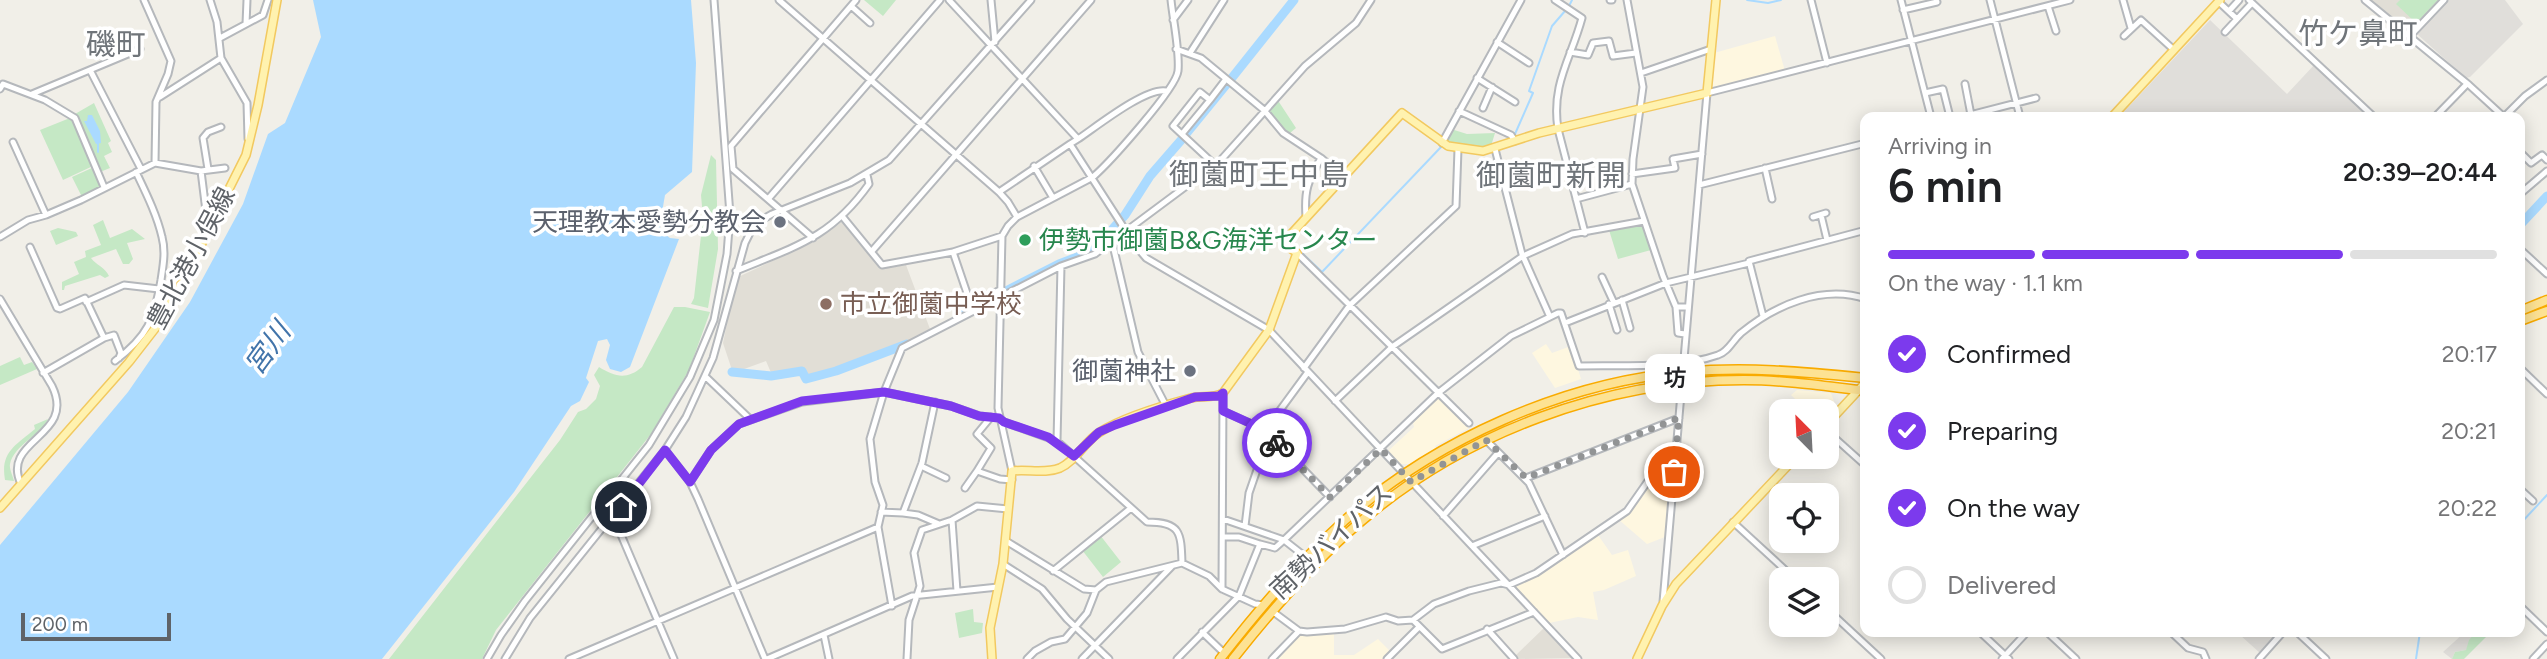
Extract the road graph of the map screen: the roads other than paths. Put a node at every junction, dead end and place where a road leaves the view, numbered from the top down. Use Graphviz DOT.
graph roads {
  1 [pos="144,0"];
  2 [pos="210,0"];
  3 [pos="247,0"];
  4 [pos="268,0"];
  5 [pos="277,0"];
  6 [pos="715,0"];
  7 [pos="779,0"];
  8 [pos="856,0"];
  9 [pos="940,0"];
  10 [pos="949,0"];
  11 [pos="991,0"];
  12 [pos="1031,0"];
  13 [pos="1091,0"];
  14 [pos="1171,0"];
  15 [pos="1188,0"];
  16 [pos="1224,0"];
  17 [pos="1371,0"];
  18 [pos="1521,0"];
  19 [pos="1555,0"];
  20 [pos="1627,0"];
  21 [pos="1716,0"];
  22 [pos="1811,0"];
  23 [pos="1901,0"];
  24 [pos="1990,0"];
  25 [pos="2070,0"];
  26 [pos="2123,0"];
  27 [pos="2239,0"];
  28 [pos="2365,0"];
  29 [pos="2444,0"];
  30 [pos="2250,1"];
  31 [pos="1937,2"];
  32 [pos="2221,2"];
  33 [pos="851,6"];
  34 [pos="2048,6"];
  35 [pos="1903,10"];
  36 [pos="2229,11"];
  37 [pos="2237,19"];
  38 [pos="1173,20"];
  39 [pos="1995,20"];
  40 [pos="870,23"];
  41 [pos="246,24"];
  42 [pos="2131,28"];
  43 [pos="2056,32"];
  44 [pos="2225,32"];
  45 [pos="2124,36"];
  46 [pos="2410,36"];
  47 [pos="220,38"];
  48 [pos="824,40"];
  49 [pos="1911,41"];
  50 [pos="1497,42"];
  51 [pos="993,44"];
  52 [pos="1176,49"];
  53 [pos="1711,49"];
  54 [pos="140,50"];
  55 [pos="2174,50"];
  56 [pos="1570,52"];
  57 [pos="1190,53"];
  58 [pos="1636,53"];
  59 [pos="221,58"];
  60 [pos="1827,62"];
  61 [pos="1529,63"];
  62 [pos="90,70"];
  63 [pos="1641,72"];
  64 [pos="1477,78"];
  65 [pos="1023,79"];
  66 [pos="1226,79"];
  67 [pos="873,80"];
  68 [pos="2547,80"];
  69 [pos="1965,84"];
  70 [pos="2467,84"];
  71 [pos="1492,87"];
  72 [pos="0,89"];
  73 [pos="1166,91"];
  74 [pos="1707,93"];
  75 [pos="1925,93"];
  76 [pos="32,94"];
  77 [pos="160,97"];
  78 [pos="2036,98"];
  79 [pos="1210,100"];
  80 [pos="1515,102"];
  81 [pos="2016,102"];
  82 [pos="1483,108"];
  83 [pos="1264,110"];
  84 [pos="1640,110"];
  85 [pos="1458,111"];
  86 [pos="1930,112"];
  87 [pos="1949,112"];
  88 [pos="1971,112"];
  89 [pos="1991,112"];
  90 [pos="2019,112"];
  91 [pos="2117,112"];
  92 [pos="2369,112"];
  93 [pos="2440,112"];
  94 [pos="2498,112"];
  95 [pos="2509,112"];
  96 [pos="922,123"];
  97 [pos="221,127"];
  98 [pos="1558,129"];
  99 [pos="1182,134"];
  100 [pos="1078,139"];
  101 [pos="1515,141"];
  102 [pos="13,142"];
  103 [pos="1442,143"];
  104 [pos="248,144"];
  105 [pos="1070,144"];
  106 [pos="1860,144"];
  107 [pos="1458,149"];
  108 [pos="1495,149"];
  109 [pos="1702,153"];
  110 [pos="957,154"];
  111 [pos="2525,157"];
  112 [pos="1321,158"];
  113 [pos="2547,160"];
  114 [pos="155,163"];
  115 [pos="1215,165"];
  116 [pos="1034,166"];
  117 [pos="225,168"];
  118 [pos="1765,168"];
  119 [pos="138,170"];
  120 [pos="205,170"];
  121 [pos="2547,172"];
  122 [pos="1632,174"];
  123 [pos="867,175"];
  124 [pos="1093,177"];
  125 [pos="1343,177"];
  126 [pos="1632,184"];
  127 [pos="1699,185"];
  128 [pos="104,187"];
  129 [pos="2525,190"];
  130 [pos="999,192"];
  131 [pos="769,198"];
  132 [pos="1053,198"];
  133 [pos="1772,199"];
  134 [pos="1576,200"];
  135 [pos="782,210"];
  136 [pos="46,215"];
  137 [pos="842,216"];
  138 [pos="1813,216"];
  139 [pos="1017,217"];
  140 [pos="1306,217"];
  141 [pos="1644,221"];
  142 [pos="1124,228"];
  143 [pos="1860,232"];
  144 [pos="1585,233"];
  145 [pos="206,236"];
  146 [pos="1002,236"];
  147 [pos="0,237"];
  148 [pos="813,238"];
  149 [pos="1827,240"];
  150 [pos="1112,241"];
  151 [pos="30,247"];
  152 [pos="872,251"];
  153 [pos="953,252"];
  154 [pos="1297,253"];
  155 [pos="2525,254"];
  156 [pos="1523,256"];
  157 [pos="1749,263"];
  158 [pos="1061,266"];
  159 [pos="736,271"];
  160 [pos="2547,274"];
  161 [pos="1602,277"];
  162 [pos="1691,277"];
  163 [pos="1666,283"];
  164 [pos="159,289"];
  165 [pos="1000,293"];
  166 [pos="1860,298"];
  167 [pos="0,299"];
  168 [pos="1622,300"];
  169 [pos="2547,300"];
  170 [pos="86,302"];
  171 [pos="1611,304"];
  172 [pos="1350,305"];
  173 [pos="1676,307"];
  174 [pos="1687,307"];
  175 [pos="2525,309"];
  176 [pos="2547,311"];
  177 [pos="1763,316"];
  178 [pos="1550,317"];
  179 [pos="2525,319"];
  180 [pos="1565,323"];
  181 [pos="1630,328"];
  182 [pos="1269,330"];
  183 [pos="1617,330"];
  184 [pos="1685,334"];
  185 [pos="104,338"];
  186 [pos="1392,347"];
  187 [pos="1682,367"];
  188 [pos="1306,370"];
  189 [pos="43,373"];
  190 [pos="2525,374"];
  191 [pos="706,377"];
  192 [pos="1860,379"];
  193 [pos="1681,384"];
  194 [pos="1860,390"];
  195 [pos="884,392"];
  196 [pos="1860,392"];
  197 [pos="1223,393"];
  198 [pos="1438,394"];
  199 [pos="2547,394"];
  200 [pos="1335,401"];
  201 [pos="935,402"];
  202 [pos="1166,406"];
  203 [pos="1223,411"];
  204 [pos="1839,412"];
  205 [pos="991,417"];
  206 [pos="999,418"];
  207 [pos="1679,418"];
  208 [pos="750,419"];
  209 [pos="1469,423"];
  210 [pos="1265,430"];
  211 [pos="1486,440"];
  212 [pos="1057,441"];
  213 [pos="1839,442"];
  214 [pos="1381,449"];
  215 [pos="665,450"];
  216 [pos="1499,453"];
  217 [pos="1074,456"];
  218 [pos="1860,461"];
  219 [pos="921,466"];
  220 [pos="1784,469"];
  221 [pos="977,471"];
  222 [pos="1012,471"];
  223 [pos="1403,475"];
  224 [pos="946,478"];
  225 [pos="1526,478"];
  226 [pos="1012,480"];
  227 [pos="690,482"];
  228 [pos="1411,482"];
  229 [pos="21,484"];
  230 [pos="965,488"];
  231 [pos="1672,494"];
  232 [pos="2525,494"];
  233 [pos="1330,497"];
  234 [pos="2533,501"];
  235 [pos="0,508"];
  236 [pos="1131,508"];
  237 [pos="1008,509"];
  238 [pos="881,512"];
  239 [pos="903,513"];
  240 [pos="613,516"];
  241 [pos="1443,516"];
  242 [pos="1545,516"];
  243 [pos="1223,519"];
  244 [pos="952,520"];
  245 [pos="1733,522"];
  246 [pos="939,524"];
  247 [pos="1245,526"];
  248 [pos="878,527"];
  249 [pos="1223,537"];
  250 [pos="1284,540"];
  251 [pos="1006,541"];
  252 [pos="1260,544"];
  253 [pos="1472,546"];
  254 [pos="1563,555"];
  255 [pos="1307,558"];
  256 [pos="1003,564"];
  257 [pos="1182,564"];
  258 [pos="1172,566"];
  259 [pos="1782,567"];
  260 [pos="1053,571"];
  261 [pos="1509,585"];
  262 [pos="998,587"];
  263 [pos="736,589"];
  264 [pos="1222,589"];
  265 [pos="1096,590"];
  266 [pos="957,591"];
  267 [pos="918,595"];
  268 [pos="1240,596"];
  269 [pos="1263,605"];
  270 [pos="892,606"];
  271 [pos="1662,606"];
  272 [pos="1272,611"];
  273 [pos="2525,611"];
  274 [pos="1534,612"];
  275 [pos="1413,620"];
  276 [pos="1839,620"];
  277 [pos="658,622"];
  278 [pos="1075,626"];
  279 [pos="1419,627"];
  280 [pos="1487,629"];
  281 [pos="1298,631"];
  282 [pos="1202,632"];
  283 [pos="2547,632"];
  284 [pos="824,635"];
  285 [pos="1985,637"];
  286 [pos="2023,637"];
  287 [pos="2052,637"];
  288 [pos="2176,637"];
  289 [pos="2279,637"];
  290 [pos="2302,637"];
  291 [pos="2547,644"];
  292 [pos="1095,645"];
  293 [pos="1222,656"];
  294 [pos="507,658"];
  295 [pos="2006,658"];
  296 [pos="2322,658"];
  297 [pos="487,659"];
  298 [pos="569,659"];
  299 [pos="674,659"];
  300 [pos="766,659"];
  301 [pos="829,659"];
  302 [pos="907,659"];
  303 [pos="992,659"];
  304 [pos="1027,659"];
  305 [pos="1082,659"];
  306 [pos="1109,659"];
  307 [pos="1177,659"];
  308 [pos="1233,659"];
  309 [pos="1272,659"];
  310 [pos="1388,659"];
  311 [pos="1514,659"];
  312 [pos="1578,659"];
  313 [pos="1637,659"];
  314 [pos="1881,659"];
  315 [pos="2076,659"];
  316 [pos="2206,659"];
  317 [pos="2259,659"];
  318 [pos="2533,659"];
  1 -- 77 [label="street"];
  2 -- 47 [label="street"];
  3 -- 41 [label="street"];
  4 -- 41 [label="street"];
  5 -- 104 [label="main road, 豊北港小俣線"];
  6 -- 297 [label="street"];
  7 -- 48 [label="street"];
  8 -- 33 [label="street"];
  9 -- 67 [label="street"];
  10 -- 51 [label="street"];
  11 -- 51 [label="street"];
  12 -- 51 [label="street"];
  13 -- 65 [label="street"];
  14 -- 38 [label="street"];
  15 -- 38 [label="street"];
  16 -- 57 [label="street"];
  17 -- 83 [label="street"];
  18 -- 50 [label="street"];
  19 -- 56 [label="street"];
  20 -- 58 [label="street"];
  21 -- 53 [label="main road"];
  22 -- 60 [label="street"];
  23 -- 35 [label="street"];
  24 -- 39 [label="street"];
  25 -- 34 [label="street"];
  26 -- 42 [label="street"];
  27 -- 36 [label="street"];
  28 -- 46 [label="street"];
  29 -- 46 [label="street"];
  30 -- 37 [label="street"];
  30 -- 92 [label="street"];
  31 -- 35 [label="street"];
  32 -- 36 [label="street"];
  32 -- 55 [label="main road"];
  33 -- 40 [label="street"];
  33 -- 48 [label="street"];
  34 -- 39 [label="street"];
  34 -- 43 [label="street"];
  35 -- 49 [label="street"];
  36 -- 37 [label="street"];
  37 -- 44 [label="street"];
  38 -- 52 [label="street"];
  39 -- 49 [label="street"];
  39 -- 81 [label="street"];
  41 -- 47 [label="street"];
  42 -- 45 [label="street"];
  42 -- 55 [label="street"];
  46 -- 70 [label="street"];
  47 -- 59 [label="street"];
  48 -- 67 [label="street"];
  48 -- 131 [label="street"];
  49 -- 60 [label="street"];
  49 -- 75 [label="street"];
  50 -- 61 [label="street"];
  50 -- 64 [label="street"];
  51 -- 65 [label="street"];
  51 -- 96 [label="street"];
  52 -- 57 [label="street"];
  52 -- 73 [label="street"];
  53 -- 63 [label="street"];
  53 -- 74 [label="main road"];
  54 -- 62 [label="street"];
  55 -- 91 [label="main road"];
  56 -- 58 [label="street"];
  56 -- 98 [label="street"];
  57 -- 66 [label="street"];
  58 -- 63 [label="street"];
  59 -- 77 [label="street"];
  59 -- 104 [label="street"];
  60 -- 74 [label="street"];
  62 -- 76 [label="street"];
  62 -- 119 [label="street"];
  63 -- 84 [label="street"];
  64 -- 71 [label="street"];
  64 -- 85 [label="street"];
  65 -- 100 [label="street"];
  65 -- 110 [label="street"];
  66 -- 79 [label="street"];
  66 -- 83 [label="street"];
  67 -- 96 [label="street"];
  67 -- 131 [label="street"];
  68 -- 95 [label="street"];
  69 -- 88 [label="street"];
  70 -- 93 [label="street"];
  70 -- 94 [label="street"];
  71 -- 80 [label="street"];
  71 -- 82 [label="street"];
  72 -- 76 [label="street"];
  73 -- 100 [label="street"];
  73 -- 124 [label="street"];
  74 -- 84 [label="main road"];
  74 -- 109 [label="street"];
  75 -- 86 [label="street"];
  75 -- 87 [label="street"];
  76 -- 128 [label="street"];
  77 -- 114 [label="street"];
  78 -- 81 [label="street"];
  79 -- 99 [label="street"];
  79 -- 99 [label="street"];
  81 -- 89 [label="street"];
  81 -- 90 [label="street"];
  83 -- 112 [label="street"];
  83 -- 115 [label="street"];
  84 -- 98 [label="main road"];
  84 -- 122 [label="street"];
  85 -- 101 [label="street"];
  85 -- 103 [label="street"];
  96 -- 110 [label="street"];
  96 -- 123 [label="street"];
  97 -- 120 [label="street"];
  98 -- 101 [label="main road"];
  98 -- 134 [label="street"];
  99 -- 115 [label="street"];
  100 -- 105 [label="street"];
  101 -- 108 [label="main road"];
  102 -- 136 [label="street"];
  103 -- 107 [label="main road"];
  103 -- 125 [label="main road"];
  104 -- 145 [label="main road, 豊北港小俣線"];
  105 -- 116 [label="street"];
  105 -- 124 [label="street"];
  106 -- 118 [label="street"];
  107 -- 108 [label="main road"];
  107 -- 172 [label="street"];
  108 -- 156 [label="street"];
  109 -- 122 [label="street"];
  109 -- 127 [label="street"];
  110 -- 130 [label="street"];
  110 -- 152 [label="street"];
  111 -- 113 [label="street"];
  112 -- 125 [label="street"];
  112 -- 140 [label="street"];
  114 -- 119 [label="street"];
  114 -- 120 [label="street"];
  115 -- 142 [label="street"];
  116 -- 130 [label="street"];
  116 -- 132 [label="street"];
  117 -- 120 [label="street"];
  118 -- 127 [label="street"];
  118 -- 133 [label="street"];
  119 -- 128 [label="street"];
  119 -- 164 [label="street"];
  120 -- 145 [label="street"];
  121 -- 129 [label="street"];
  122 -- 126 [label="street"];
  123 -- 135 [label="street"];
  123 -- 137 [label="street"];
  124 -- 132 [label="street"];
  124 -- 142 [label="street"];
  125 -- 140 [label="main road"];
  126 -- 134 [label="street"];
  126 -- 141 [label="street"];
  127 -- 162 [label="street"];
  128 -- 136 [label="street"];
  130 -- 139 [label="street"];
  131 -- 135 [label="street"];
  132 -- 139 [label="street"];
  134 -- 144 [label="street"];
  135 -- 148 [label="street"];
  135 -- 159 [label="street"];
  136 -- 147 [label="street"];
  137 -- 148 [label="street"];
  137 -- 152 [label="street"];
  138 -- 149 [label="street"];
  139 -- 146 [label="street"];
  140 -- 154 [label="main road"];
  141 -- 144 [label="street"];
  141 -- 163 [label="street"];
  142 -- 150 [label="street"];
  142 -- 182 [label="street"];
  143 -- 149 [label="street"];
  144 -- 156 [label="street"];
  145 -- 229 [label="main road, 豊北港小俣線"];
  146 -- 153 [label="street"];
  146 -- 165 [label="street"];
  148 -- 159 [label="street"];
  149 -- 157 [label="street"];
  150 -- 158 [label="street"];
  150 -- 202 [label="street"];
  151 -- 170 [label="street"];
  152 -- 153 [label="street"];
  153 -- 165 [label="street"];
  154 -- 172 [label="street"];
  154 -- 182 [label="main road"];
  155 -- 160 [label="street"];
  156 -- 178 [label="street"];
  156 -- 186 [label="street"];
  157 -- 162 [label="street"];
  157 -- 177 [label="street"];
  158 -- 165 [label="street"];
  158 -- 212 [label="street"];
  159 -- 191 [label="street"];
  161 -- 171 [label="street"];
  162 -- 163 [label="street"];
  162 -- 174 [label="street"];
  163 -- 168 [label="street"];
  163 -- 173 [label="street"];
  164 -- 170 [label="street"];
  164 -- 185 [label="street"];
  165 -- 195 [label="street"];
  165 -- 206 [label="street"];
  166 -- 177 [label="street"];
  167 -- 189 [label="street"];
  168 -- 171 [label="street"];
  168 -- 181 [label="street"];
  169 -- 175 [label="highway"];
  170 -- 185 [label="street"];
  171 -- 180 [label="street"];
  171 -- 183 [label="street"];
  172 -- 186 [label="street"];
  172 -- 188 [label="street"];
  173 -- 174 [label="street"];
  173 -- 184 [label="street"];
  174 -- 184 [label="street"];
  176 -- 179 [label="highway"];
  177 -- 187 [label="street"];
  178 -- 180 [label="street"];
  178 -- 198 [label="street"];
  180 -- 187 [label="street"];
  182 -- 188 [label="street"];
  182 -- 197 [label="main road"];
  184 -- 187 [label="street"];
  185 -- 189 [label="street"];
  186 -- 198 [label="street"];
  186 -- 200 [label="street"];
  187 -- 192 [label="highway, 南勢バイパス"];
  187 -- 193 [label="street"];
  187 -- 223 [label="highway, 南勢バイパス"];
  188 -- 200 [label="street"];
  188 -- 210 [label="street"];
  189 -- 229 [label="street"];
  190 -- 199 [label="street"];
  191 -- 208 [label="street"];
  191 -- 215 [label="street"];
  193 -- 194 [label="highway, 南勢バイパス"];
  193 -- 207 [label="street"];
  193 -- 211 [label="highway, 南勢バイパス"];
  195 -- 201 [label="street"];
  195 -- 208 [label="street"];
  195 -- 238 [label="street"];
  196 -- 204 [label="main road"];
  197 -- 202 [label="main road"];
  197 -- 203 [label="street"];
  198 -- 209 [label="street"];
  198 -- 214 [label="street"];
  200 -- 214 [label="street"];
  201 -- 205 [label="street"];
  201 -- 219 [label="street"];
  202 -- 217 [label="main road"];
  203 -- 210 [label="street"];
  203 -- 243 [label="street"];
  205 -- 206 [label="street"];
  205 -- 221 [label="street"];
  206 -- 212 [label="street"];
  206 -- 222 [label="street"];
  207 -- 225 [label="street"];
  207 -- 231 [label="street"];
  208 -- 227 [label="street"];
  210 -- 233 [label="street"];
  210 -- 247 [label="street"];
  211 -- 216 [label="street"];
  211 -- 228 [label="highway, 南勢バイパス"];
  212 -- 217 [label="street"];
  213 -- 218 [label="street"];
  214 -- 223 [label="street"];
  214 -- 233 [label="street"];
  215 -- 227 [label="street"];
  215 -- 240 [label="street"];
  216 -- 225 [label="street"];
  216 -- 241 [label="street"];
  217 -- 222 [label="main road"];
  217 -- 236 [label="street"];
  219 -- 224 [label="street"];
  219 -- 239 [label="street"];
  220 -- 245 [label="main road"];
  221 -- 226 [label="street"];
  221 -- 230 [label="street"];
  222 -- 226 [label="main road"];
  223 -- 228 [label="street"];
  223 -- 255 [label="highway, 南勢バイパス"];
  225 -- 242 [label="street"];
  226 -- 237 [label="main road"];
  227 -- 263 [label="street"];
  228 -- 241 [label="street"];
  228 -- 272 [label="highway, 南勢バイパス"];
  229 -- 235 [label="main road, 豊北港小俣線"];
  231 -- 254 [label="street"];
  231 -- 271 [label="street"];
  232 -- 234 [label="street"];
  233 -- 250 [label="street"];
  236 -- 257 [label="street"];
  236 -- 260 [label="street"];
  237 -- 244 [label="street"];
  237 -- 251 [label="main road"];
  238 -- 239 [label="street"];
  238 -- 248 [label="street"];
  239 -- 246 [label="street"];
  240 -- 277 [label="street"];
  240 -- 294 [label="street"];
  241 -- 253 [label="street"];
  242 -- 253 [label="street"];
  242 -- 254 [label="street"];
  243 -- 247 [label="street"];
  243 -- 249 [label="street"];
  244 -- 246 [label="street"];
  244 -- 266 [label="street"];
  245 -- 259 [label="street"];
  245 -- 271 [label="main road"];
  246 -- 267 [label="street"];
  247 -- 250 [label="street"];
  248 -- 263 [label="street"];
  248 -- 270 [label="street"];
  249 -- 252 [label="street"];
  249 -- 264 [label="street"];
  250 -- 252 [label="street"];
  250 -- 255 [label="street"];
  251 -- 256 [label="main road"];
  251 -- 260 [label="street"];
  252 -- 268 [label="street"];
  253 -- 261 [label="street"];
  254 -- 261 [label="street"];
  255 -- 269 [label="highway, 南勢バイパス"];
  256 -- 262 [label="main road"];
  256 -- 278 [label="street"];
  257 -- 258 [label="street"];
  257 -- 264 [label="street"];
  258 -- 265 [label="street"];
  258 -- 292 [label="street"];
  260 -- 265 [label="street"];
  261 -- 274 [label="street"];
  261 -- 275 [label="street"];
  262 -- 266 [label="street"];
  262 -- 303 [label="main road"];
  263 -- 277 [label="street"];
  263 -- 300 [label="street"];
  264 -- 268 [label="street"];
  265 -- 278 [label="street"];
  266 -- 267 [label="street"];
  267 -- 270 [label="street"];
  267 -- 302 [label="street"];
  268 -- 269 [label="street"];
  268 -- 282 [label="street"];
  269 -- 293 [label="highway, 南勢バイパス"];
  270 -- 284 [label="street"];
  271 -- 313 [label="main road"];
  272 -- 281 [label="street"];
  272 -- 308 [label="highway, 南勢バイパス"];
  273 -- 283 [label="street"];
  274 -- 280 [label="street"];
  274 -- 312 [label="street"];
  275 -- 279 [label="street"];
  275 -- 281 [label="street"];
  276 -- 314 [label="street"];
  277 -- 298 [label="street"];
  277 -- 299 [label="street"];
  278 -- 292 [label="street"];
  278 -- 304 [label="street"];
  279 -- 280 [label="street"];
  279 -- 310 [label="street"];
  280 -- 311 [label="street"];
  281 -- 309 [label="street"];
  282 -- 293 [label="street"];
  282 -- 307 [label="street"];
  284 -- 300 [label="street"];
  284 -- 301 [label="street"];
  285 -- 295 [label="street"];
  286 -- 295 [label="street"];
  287 -- 315 [label="street"];
  288 -- 316 [label="street"];
  289 -- 317 [label="street"];
  290 -- 296 [label="street"];
  291 -- 318 [label="street"];
  292 -- 305 [label="street"];
  292 -- 306 [label="street"];
}
